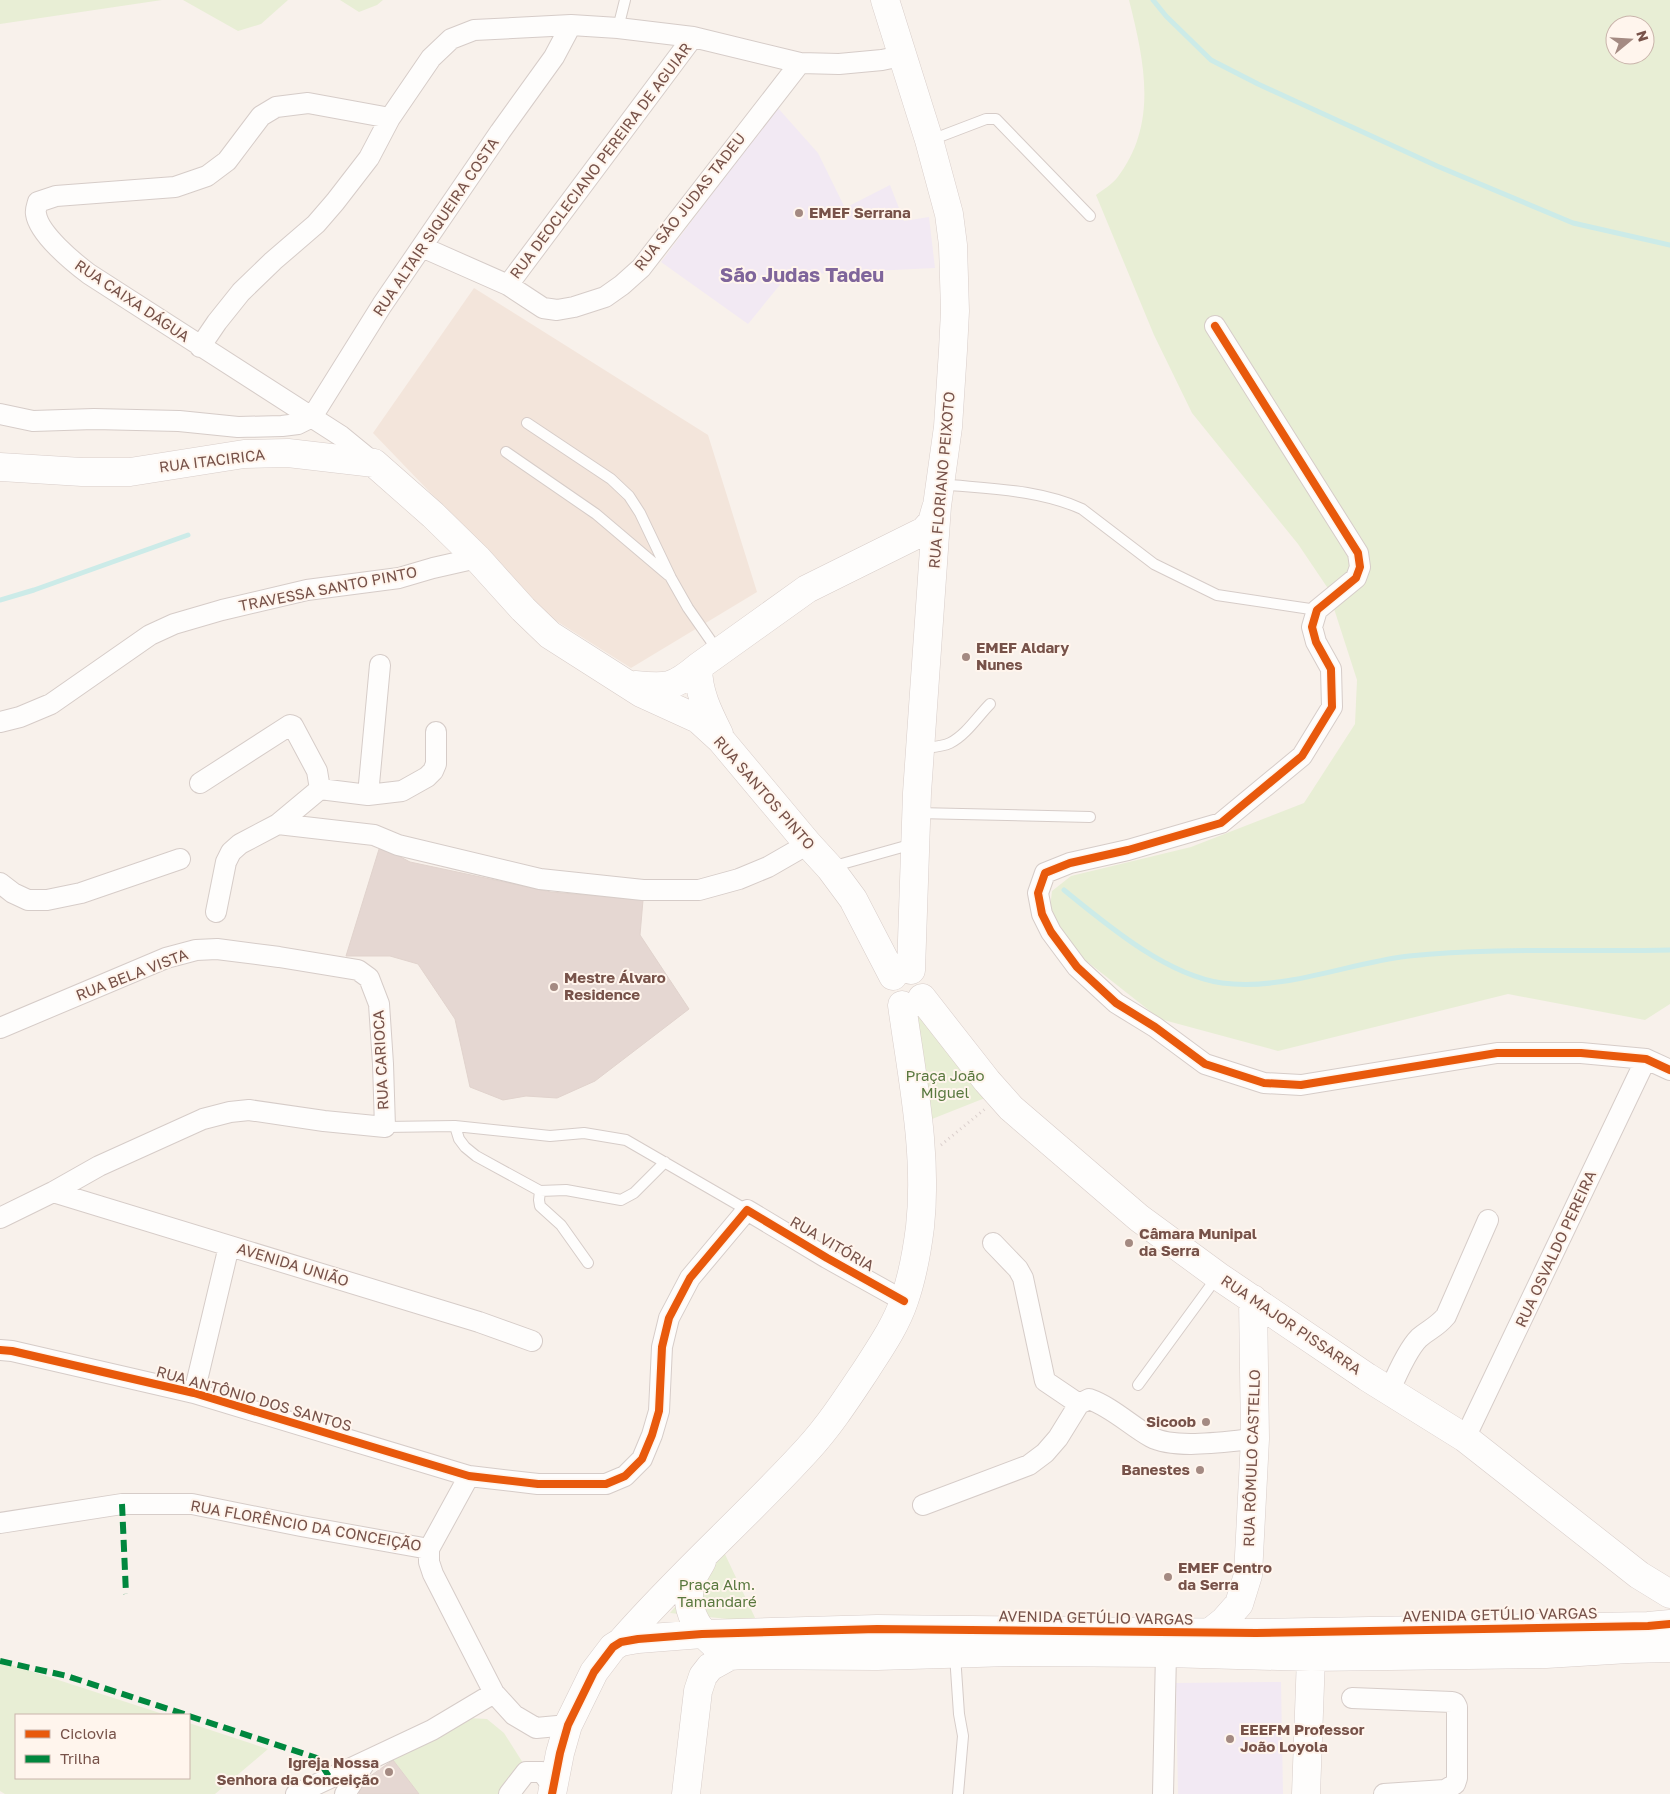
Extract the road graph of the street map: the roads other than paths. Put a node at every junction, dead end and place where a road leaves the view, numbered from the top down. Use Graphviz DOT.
graph roads {
  1 [pos="624,0"];
  2 [pos="885,0"];
  3 [pos="571,25"];
  4 [pos="618,28"];
  5 [pos="694,37"];
  6 [pos="901,56"];
  7 [pos="800,63"];
  8 [pos="390,118"];
  9 [pos="929,140"];
  10 [pos="1090,216"];
  11 [pos="422,247"];
  12 [pos="508,284"];
  13 [pos="1215,326"];
  14 [pos="200,346"];
  15 [pos="0,414"];
  16 [pos="305,421"];
  17 [pos="527,423"];
  18 [pos="506,452"];
  19 [pos="374,462"];
  20 [pos="0,466"];
  21 [pos="938,495"];
  22 [pos="902,542"];
  23 [pos="477,558"];
  24 [pos="934,563"];
  25 [pos="672,578"];
  26 [pos="1317,610"];
  27 [pos="708,660"];
  28 [pos="380,665"];
  29 [pos="628,684"];
  30 [pos="990,704"];
  31 [pos="0,722"];
  32 [pos="436,732"];
  33 [pos="721,740"];
  34 [pos="920,748"];
  35 [pos="200,783"];
  36 [pos="320,789"];
  37 [pos="368,795"];
  38 [pos="916,813"];
  39 [pos="1090,817"];
  40 [pos="278,824"];
  41 [pos="916,843"];
  42 [pos="808,844"];
  43 [pos="180,859"];
  44 [pos="830,868"];
  45 [pos="0,883"];
  46 [pos="216,912"];
  47 [pos="358,970"];
  48 [pos="902,973"];
  49 [pos="912,1002"];
  50 [pos="0,1028"];
  51 [pos="1646,1059"];
  52 [pos="1670,1070"];
  53 [pos="455,1126"];
  54 [pos="385,1127"];
  55 [pos="664,1162"];
  56 [pos="540,1191"];
  57 [pos="53,1192"];
  58 [pos="747,1210"];
  59 [pos="0,1218"];
  60 [pos="1488,1220"];
  61 [pos="992,1242"];
  62 [pos="229,1246"];
  63 [pos="588,1263"];
  64 [pos="1218,1276"];
  65 [pos="1253,1299"];
  66 [pos="904,1301"];
  67 [pos="1283,1319"];
  68 [pos="1254,1333"];
  69 [pos="532,1341"];
  70 [pos="0,1350"];
  71 [pos="1138,1385"];
  72 [pos="1390,1390"];
  73 [pos="194,1393"];
  74 [pos="1079,1404"];
  75 [pos="1466,1438"];
  76 [pos="1255,1439"];
  77 [pos="469,1476"];
  78 [pos="923,1505"];
  79 [pos="0,1523"];
  80 [pos="429,1549"];
  81 [pos="705,1554"];
  82 [pos="1248,1575"];
  83 [pos="1639,1575"];
  84 [pos="1670,1594"];
  85 [pos="1659,1625"];
  86 [pos="1209,1633"];
  87 [pos="702,1634"];
  88 [pos="1256,1634"];
  89 [pos="666,1636"];
  90 [pos="621,1642"];
  91 [pos="877,1642"];
  92 [pos="1670,1648"];
  93 [pos="1628,1649"];
  94 [pos="1166,1653"];
  95 [pos="955,1654"];
  96 [pos="730,1656"];
  97 [pos="1311,1657"];
  98 [pos="703,1676"];
  99 [pos="494,1693"];
  100 [pos="1352,1698"];
  101 [pos="568,1725"];
  102 [pos="366,1761"];
  103 [pos="552,1790"];
  104 [pos="296,1794"];
  105 [pos="345,1794"];
  106 [pos="508,1794"];
  107 [pos="686,1794"];
  108 [pos="958,1794"];
  109 [pos="1163,1794"];
  110 [pos="1306,1794"];
  111 [pos="1384,1794"];
  1 -- 4 [label="lane"];
  2 -- 6 [label="street, RUA FLORIANO PEIXOTO"];
  3 -- 4 [label="street"];
  3 -- 8 [label="street"];
  3 -- 11 [label="street, RUA ALTAIR SIQUEIRA COSTA"];
  4 -- 5 [label="street"];
  5 -- 7 [label="street"];
  5 -- 12 [label="street, RUA DEOCLECIANO PEREIRA DE AGUIAR"];
  6 -- 7 [label="street"];
  6 -- 9 [label="street, RUA FLORIANO PEIXOTO"];
  7 -- 12 [label="street, RUA SÃO JUDAS TADEU"];
  8 -- 14 [label="street"];
  8 -- 14 [label="street, RUA CAIXA DÁGUA"];
  9 -- 10 [label="lane"];
  9 -- 21 [label="street, RUA FLORIANO PEIXOTO"];
  11 -- 12 [label="street, RUA SÃO JUDAS TADEU"];
  11 -- 16 [label="street, RUA ALTAIR SIQUEIRA COSTA"];
  13 -- 26 [label="street"];
  14 -- 16 [label="street, RUA CAIXA DÁGUA"];
  15 -- 16 [label="street"];
  16 -- 19 [label="street, RUA CAIXA DÁGUA"];
  17 -- 25 [label="lane"];
  18 -- 25 [label="lane"];
  19 -- 20 [label="street, RUA ITACIRICA"];
  19 -- 23 [label="street"];
  21 -- 22 [label="street"];
  21 -- 24 [label="street, RUA FLORIANO PEIXOTO"];
  21 -- 26 [label="lane"];
  22 -- 24 [label="street"];
  22 -- 27 [label="street"];
  23 -- 29 [label="street"];
  23 -- 31 [label="street, TRAVESSA SANTO PINTO"];
  24 -- 34 [label="street, RUA FLORIANO PEIXOTO"];
  25 -- 27 [label="lane"];
  26 -- 51 [label="street"];
  27 -- 29 [label="street"];
  27 -- 33 [label="street"];
  28 -- 37 [label="street"];
  29 -- 33 [label="street, RUA SANTOS PINTO"];
  30 -- 34 [label="lane"];
  32 -- 37 [label="street"];
  33 -- 42 [label="street, RUA SANTOS PINTO"];
  34 -- 38 [label="street, RUA FLORIANO PEIXOTO"];
  35 -- 36 [label="street"];
  36 -- 37 [label="street"];
  36 -- 40 [label="street"];
  38 -- 39 [label="lane"];
  38 -- 41 [label="street, RUA FLORIANO PEIXOTO"];
  40 -- 42 [label="street"];
  40 -- 46 [label="street"];
  41 -- 44 [label="lane"];
  41 -- 48 [label="street, RUA FLORIANO PEIXOTO"];
  42 -- 44 [label="street, RUA SANTOS PINTO"];
  43 -- 45 [label="street"];
  44 -- 48 [label="street, RUA SANTOS PINTO"];
  47 -- 50 [label="street, RUA BELA VISTA"];
  47 -- 54 [label="street, RUA CARIOCA"];
  48 -- 49 [label="street, RUA SANTOS PINTO"];
  49 -- 64 [label="street, RUA MAJOR PISSARRA"];
  49 -- 66 [label="street"];
  51 -- 52 [label="street"];
  51 -- 75 [label="street, RUA OSVALDO PEREIRA"];
  53 -- 54 [label="lane, RUA VITÓRIA"];
  53 -- 55 [label="lane, RUA VITÓRIA"];
  53 -- 56 [label="lane"];
  54 -- 57 [label="street"];
  55 -- 56 [label="lane"];
  55 -- 58 [label="lane, RUA VITÓRIA"];
  56 -- 63 [label="lane"];
  57 -- 59 [label="street"];
  57 -- 62 [label="street, AVENIDA UNIÃO"];
  58 -- 66 [label="street, RUA VITÓRIA"];
  58 -- 77 [label="street, RUA ANTÔNIO DOS SANTOS"];
  60 -- 72 [label="street"];
  61 -- 74 [label="street"];
  62 -- 69 [label="street, AVENIDA UNIÃO"];
  62 -- 73 [label="street"];
  64 -- 65 [label="street, RUA MAJOR PISSARRA"];
  64 -- 71 [label="lane"];
  65 -- 67 [label="street, RUA MAJOR PISSARRA"];
  65 -- 68 [label="street, RUA RÔMULO CASTELLO"];
  66 -- 81 [label="street"];
  67 -- 68 [label="street"];
  67 -- 72 [label="street, RUA MAJOR PISSARRA"];
  68 -- 76 [label="street, RUA RÔMULO CASTELLO"];
  70 -- 73 [label="street, RUA ANTÔNIO DOS SANTOS"];
  72 -- 75 [label="street, RUA MAJOR PISSARRA"];
  73 -- 77 [label="street, RUA ANTÔNIO DOS SANTOS"];
  74 -- 76 [label="street"];
  74 -- 78 [label="street"];
  75 -- 83 [label="street, RUA MAJOR PISSARRA"];
  76 -- 82 [label="street, RUA RÔMULO CASTELLO"];
  77 -- 80 [label="street"];
  79 -- 80 [label="street, RUA FLORÊNCIO DA CONCEIÇÃO"];
  80 -- 99 [label="street, RUA FLORÊNCIO DA CONCEIÇÃO"];
  81 -- 87 [label="street"];
  81 -- 90 [label="street"];
  82 -- 86 [label="street, RUA RÔMULO CASTELLO"];
  82 -- 88 [label="street"];
  83 -- 84 [label="street, RUA MAJOR PISSARRA"];
  83 -- 85 [label="street"];
  85 -- 88 [label="street, AVENIDA GETÚLIO VARGAS"];
  85 -- 93 [label="street"];
  86 -- 88 [label="street, AVENIDA GETÚLIO VARGAS"];
  86 -- 91 [label="street, AVENIDA GETÚLIO VARGAS"];
  87 -- 89 [label="street, AVENIDA GETÚLIO VARGAS"];
  87 -- 91 [label="street, AVENIDA GETÚLIO VARGAS"];
  87 -- 96 [label="street"];
  88 -- 97 [label="street"];
  89 -- 90 [label="street, AVENIDA GETÚLIO VARGAS"];
  89 -- 98 [label="street"];
  90 -- 101 [label="street"];
  91 -- 95 [label="street, AVENIDA GETÚLIO VARGAS"];
  91 -- 96 [label="street, AVENIDA GETÚLIO VARGAS"];
  92 -- 93 [label="street, AVENIDA GETÚLIO VARGAS"];
  93 -- 97 [label="street, AVENIDA GETÚLIO VARGAS"];
  94 -- 95 [label="street, AVENIDA GETÚLIO VARGAS"];
  94 -- 97 [label="street, AVENIDA GETÚLIO VARGAS"];
  94 -- 109 [label="street"];
  95 -- 108 [label="lane"];
  96 -- 98 [label="street, AVENIDA GETÚLIO VARGAS"];
  97 -- 110 [label="street"];
  98 -- 107 [label="street"];
  99 -- 101 [label="street, RUA FLORÊNCIO DA CONCEIÇÃO"];
  99 -- 102 [label="street"];
  100 -- 111 [label="street"];
  101 -- 103 [label="street"];
  102 -- 104 [label="street"];
  102 -- 105 [label="street"];
  103 -- 106 [label="street"];
}
